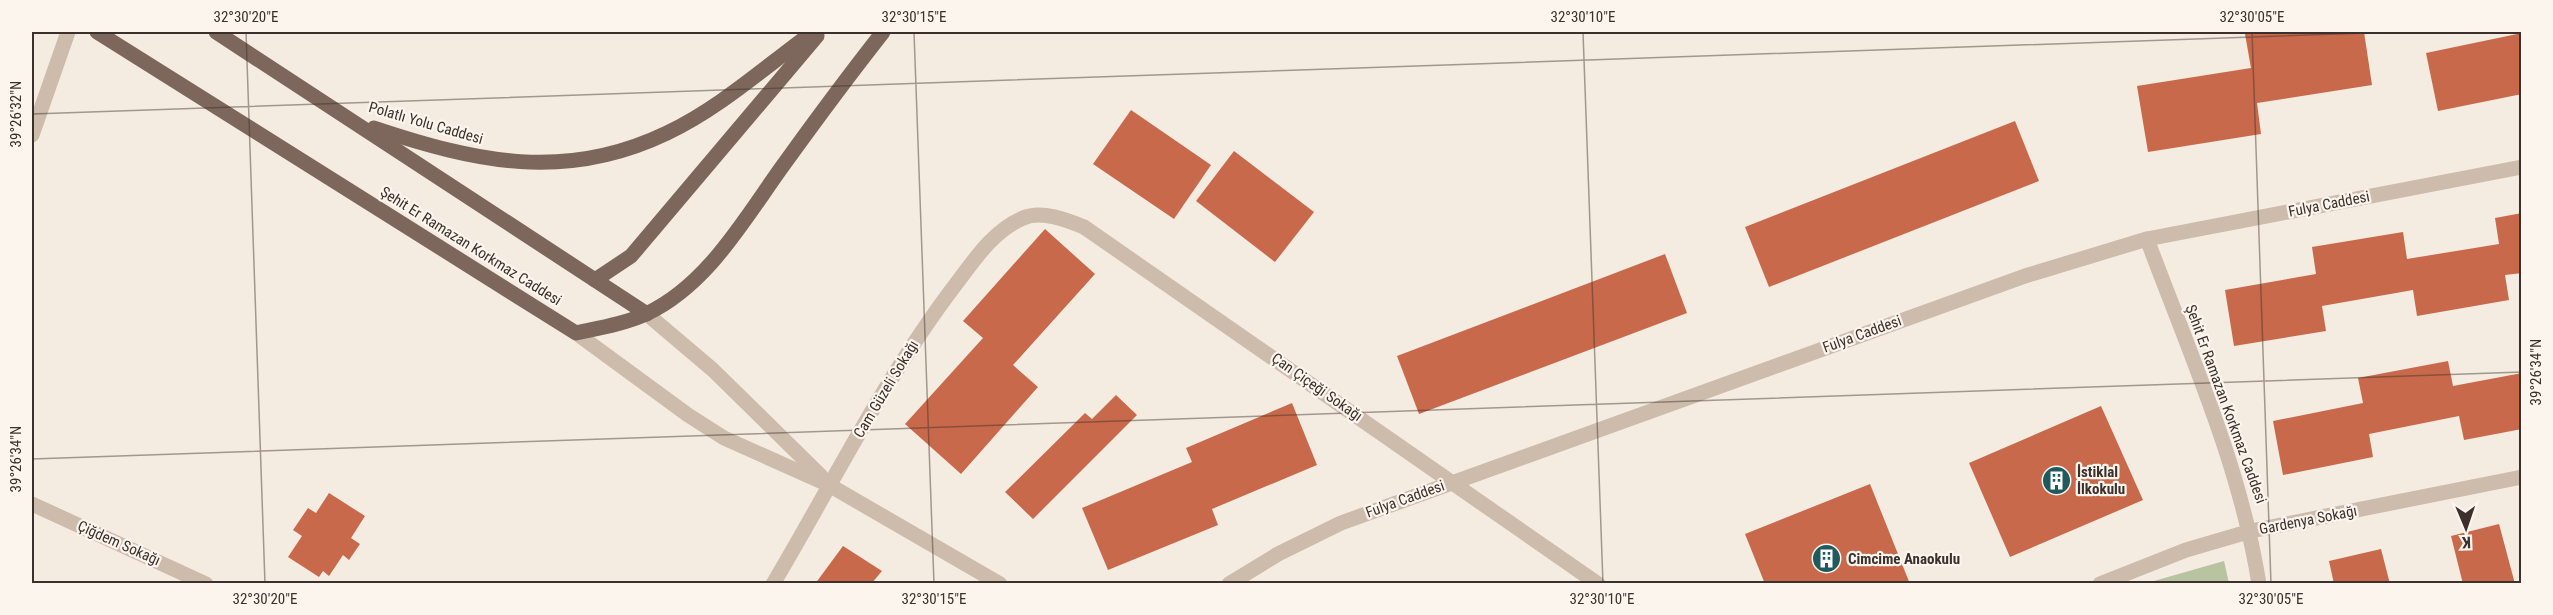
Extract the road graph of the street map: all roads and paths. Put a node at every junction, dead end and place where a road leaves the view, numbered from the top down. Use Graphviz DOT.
graph roads {
  1 [pos="68,32"];
  2 [pos="97,32"];
  3 [pos="216,32"];
  4 [pos="813,32"];
  5 [pos="820,32"];
  6 [pos="883,32"];
  7 [pos="353,121"];
  8 [pos="32,135"];
  9 [pos="2522,167"];
  10 [pos="1026,216"];
  11 [pos="2147,239"];
  12 [pos="596,280"];
  13 [pos="647,314"];
  14 [pos="576,333"];
  15 [pos="2522,477"];
  16 [pos="1453,481"];
  17 [pos="829,485"];
  18 [pos="32,504"];
  19 [pos="2251,531"];
  20 [pos="206,584"];
  21 [pos="774,584"];
  22 [pos="1000,584"];
  23 [pos="1230,584"];
  24 [pos="1598,584"];
  25 [pos="2100,584"];
  26 [pos="2259,584"];
  1 -- 8 [label="street"];
  2 -- 14 [label="main road, Şehit Er Ramazan Korkmaz Caddesi"];
  3 -- 7 [label="main road, Şehit Er Ramazan Korkmaz Caddesi"];
  4 -- 7 [label="main road, Polatlı Yolu Caddesi"];
  5 -- 12 [label="main road"];
  6 -- 13 [label="main road"];
  7 -- 12 [label="main road, Şehit Er Ramazan Korkmaz Caddesi"];
  9 -- 11 [label="street, Fulya Caddesi"];
  10 -- 16 [label="street, Çan Çiçeği Sokağı"];
  10 -- 17 [label="street, Cam Güzeli Sokağı"];
  11 -- 16 [label="street, Fulya Caddesi"];
  11 -- 19 [label="street, Şehit Er Ramazan Korkmaz Caddesi"];
  12 -- 13 [label="main road, Şehit Er Ramazan Korkmaz Caddesi"];
  13 -- 14 [label="main road"];
  13 -- 17 [label="street, Şehit Er Ramazan Korkmaz Caddesi"];
  14 -- 17 [label="street, Şehit Er Ramazan Korkmaz Caddesi"];
  15 -- 19 [label="street, Gardenya Sokağı"];
  16 -- 23 [label="street, Fulya Caddesi"];
  16 -- 24 [label="street, Çan Çiçeği Sokağı"];
  17 -- 21 [label="street, Cam Güzeli Sokağı"];
  17 -- 22 [label="street, Şehit Er Ramazan Korkmaz Caddesi"];
  18 -- 20 [label="street, Çiğdem Sokağı"];
  19 -- 25 [label="street, Gardenya Sokağı"];
  19 -- 26 [label="street, Şehit Er Ramazan Korkmaz Caddesi"];
}
